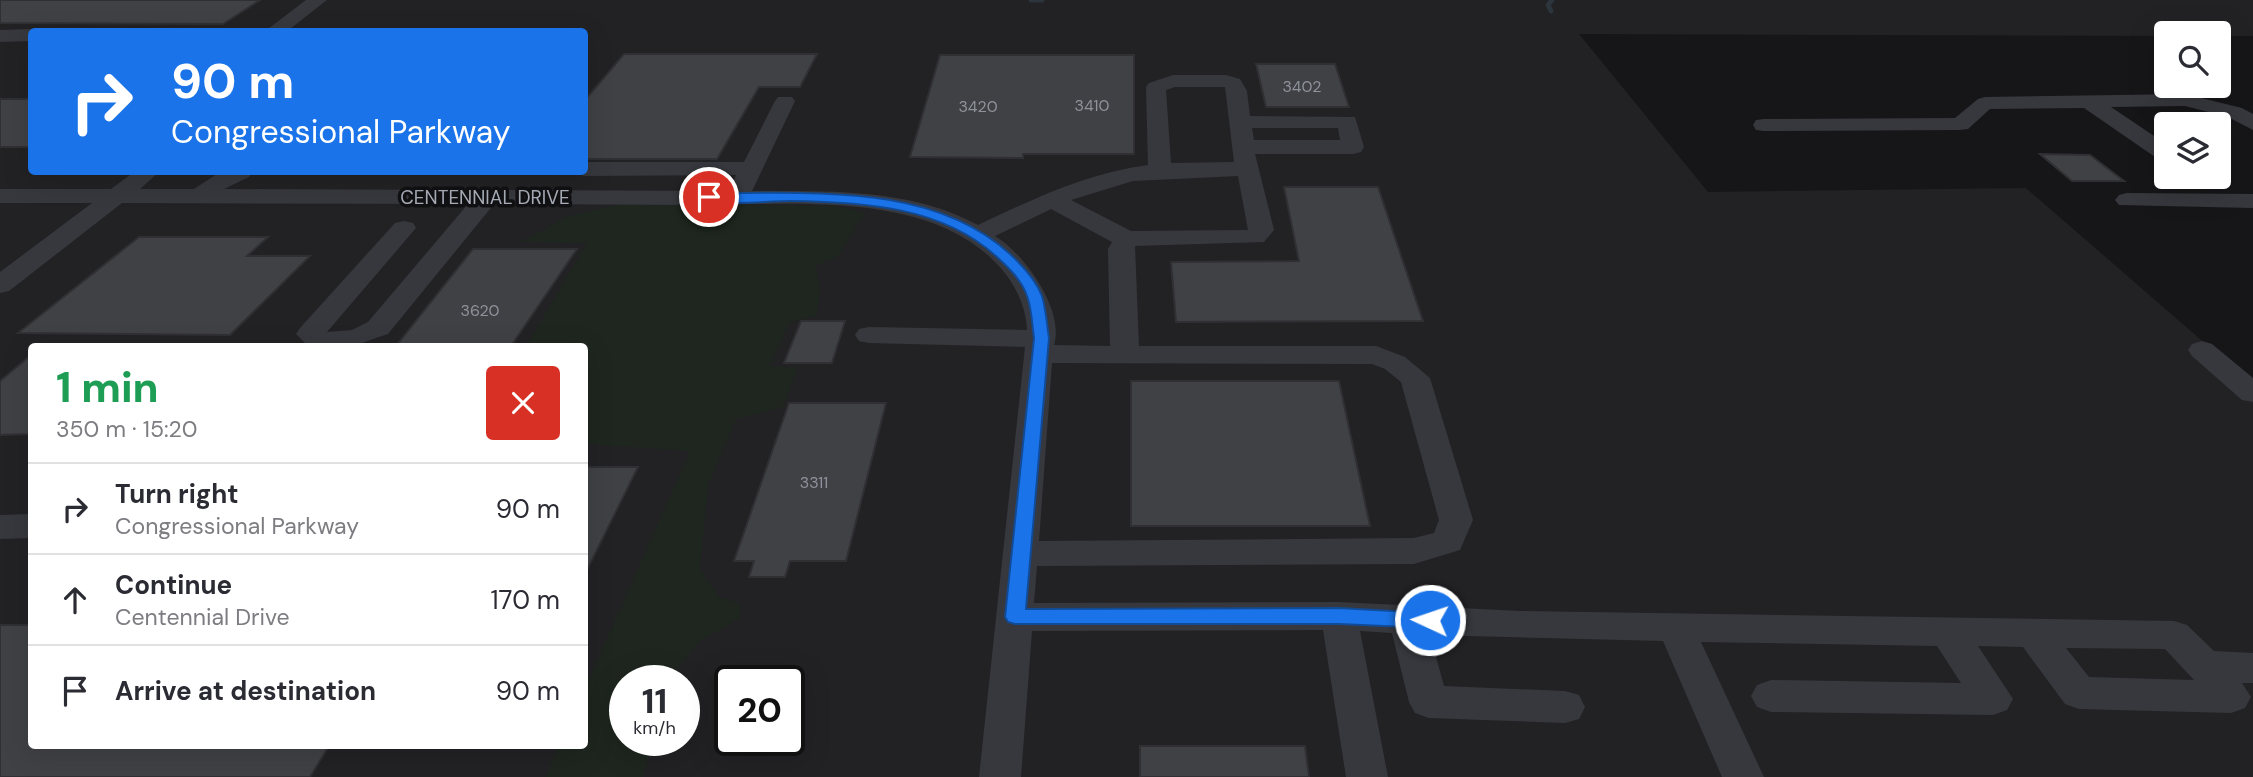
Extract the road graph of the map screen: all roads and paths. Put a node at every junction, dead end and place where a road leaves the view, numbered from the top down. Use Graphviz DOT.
graph roads {
  1 [pos="318,0"];
  2 [pos="279,28"];
  3 [pos="0,36"];
  4 [pos="28,36"];
  5 [pos="0,50"];
  6 [pos="28,50"];
  7 [pos="785,101"];
  8 [pos="2089,102"];
  9 [pos="1240,122"];
  10 [pos="2253,124"];
  11 [pos="1764,125"];
  12 [pos="2154,146"];
  13 [pos="1244,158"];
  14 [pos="588,169"];
  15 [pos="1160,170"];
  16 [pos="144,175"];
  17 [pos="231,175"];
  18 [pos="437,175"];
  19 [pos="750,175"];
  20 [pos="2221,189"];
  21 [pos="0,196"];
  22 [pos="114,197"];
  23 [pos="199,197"];
  24 [pos="420,197"];
  25 [pos="487,197"];
  26 [pos="737,197"];
  27 [pos="1052,200"];
  28 [pos="2127,200"];
  29 [pos="2243,201"];
  30 [pos="404,228"];
  31 [pos="971,232"];
  32 [pos="1126,239"];
  33 [pos="0,285"];
  34 [pos="869,335"];
  35 [pos="1041,346"];
  36 [pos="2202,350"];
  37 [pos="1125,354"];
  38 [pos="2253,393"];
  39 [pos="0,527"];
  40 [pos="28,527"];
  41 [pos="1021,554"];
  42 [pos="1339,616"];
  43 [pos="1015,617"];
  44 [pos="1407,619"];
  45 [pos="1675,627"];
  46 [pos="1947,632"];
  47 [pos="2033,633"];
  48 [pos="2205,666"];
  49 [pos="2253,668"];
  50 [pos="1771,696"];
  51 [pos="1565,706"];
  52 [pos="1000,777"];
  53 [pos="1367,777"];
  54 [pos="1744,777"];
  1 -- 2 [label="street"];
  3 -- 4 [label="street"];
  5 -- 6 [label="street"];
  7 -- 19 [label="street"];
  8 -- 10 [label="street"];
  8 -- 11 [label="street"];
  8 -- 12 [label="street"];
  9 -- 13 [label="street"];
  9 -- 13 [label="street"];
  9 -- 15 [label="street"];
  13 -- 15 [label="street"];
  13 -- 32 [label="street"];
  14 -- 19 [label="street"];
  15 -- 27 [label="street"];
  16 -- 22 [label="street"];
  17 -- 23 [label="street"];
  18 -- 24 [label="street"];
  19 -- 26 [label="street"];
  20 -- 29 [label="street"];
  21 -- 22 [label="street, CENTENNIAL DRIVE"];
  22 -- 23 [label="street, CENTENNIAL DRIVE"];
  22 -- 33 [label="street"];
  23 -- 24 [label="street, CENTENNIAL DRIVE"];
  24 -- 25 [label="street, CENTENNIAL DRIVE"];
  25 -- 26 [label="street, CENTENNIAL DRIVE"];
  25 -- 30 [label="street"];
  26 -- 31 [label="street, CENTENNIAL DRIVE"];
  27 -- 31 [label="street"];
  27 -- 32 [label="street"];
  28 -- 29 [label="street"];
  31 -- 35 [label="street, CENTENNIAL DRIVE"];
  32 -- 37 [label="street"];
  34 -- 35 [label="street"];
  35 -- 37 [label="street"];
  35 -- 41 [label="street, CENTENNIAL DRIVE"];
  36 -- 38 [label="street"];
  37 -- 41 [label="street"];
  39 -- 40 [label="street"];
  41 -- 43 [label="street, CENTENNIAL DRIVE"];
  42 -- 43 [label="street"];
  42 -- 44 [label="street"];
  42 -- 53 [label="street"];
  43 -- 52 [label="street, CENTENNIAL DRIVE"];
  44 -- 45 [label="street"];
  44 -- 51 [label="street"];
  45 -- 46 [label="street"];
  45 -- 54 [label="street"];
  46 -- 47 [label="street"];
  46 -- 50 [label="street"];
  47 -- 48 [label="street"];
  47 -- 48 [label="street"];
  48 -- 49 [label="street"];
}
